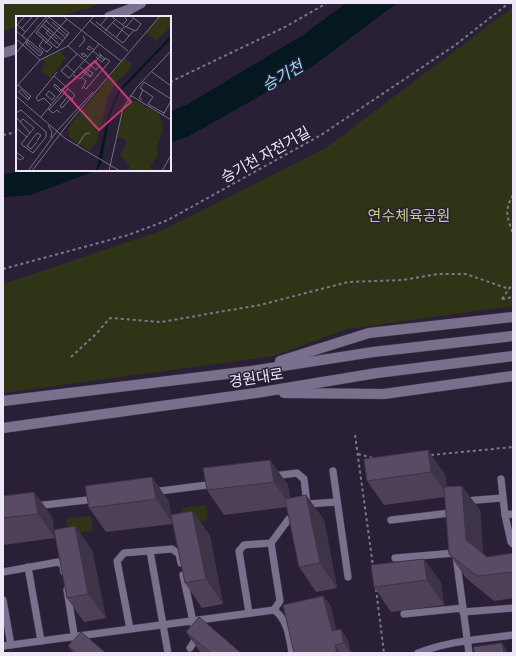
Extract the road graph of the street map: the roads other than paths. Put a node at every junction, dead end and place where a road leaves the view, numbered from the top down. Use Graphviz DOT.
graph roads {
  1 [pos="141,3"];
  2 [pos="112,16"];
  3 [pos="16,49"];
  4 [pos="3,53"];
  5 [pos="513,317"];
  6 [pos="513,336"];
  7 [pos="513,356"];
  8 [pos="251,371"];
  9 [pos="513,376"];
  10 [pos="256,393"];
  11 [pos="3,402"];
  12 [pos="3,428"];
  13 [pos="333,472"];
  14 [pos="266,477"];
  15 [pos="501,479"];
  16 [pos="220,483"];
  17 [pos="142,493"];
  18 [pos="104,498"];
  19 [pos="502,498"];
  20 [pos="337,502"];
  21 [pos="307,504"];
  22 [pos="26,508"];
  23 [pos="505,514"];
  24 [pos="513,514"];
  25 [pos="391,520"];
  26 [pos="271,543"];
  27 [pos="513,544"];
  28 [pos="150,551"];
  29 [pos="395,558"];
  30 [pos="28,567"];
  31 [pos="3,572"];
  32 [pos="348,577"];
  33 [pos="3,600"];
  34 [pos="513,608"];
  35 [pos="274,610"];
  36 [pos="463,610"];
  37 [pos="249,613"];
  38 [pos="404,614"];
  39 [pos="193,621"];
  40 [pos="163,625"];
  41 [pos="130,629"];
  42 [pos="513,635"];
  43 [pos="75,637"];
  44 [pos="41,641"];
  45 [pos="467,641"];
  46 [pos="11,645"];
  47 [pos="3,646"];
  48 [pos="190,648"];
  49 [pos="77,653"];
  50 [pos="168,653"];
  51 [pos="292,653"];
  52 [pos="418,653"];
  53 [pos="469,653"];
  1 -- 2 [label="main road"];
  3 -- 4 [label="main road"];
  5 -- 8 [label="main road"];
  6 -- 8 [label="main road, 경원대로"];
  7 -- 10 [label="main road, 경원대로"];
  8 -- 11 [label="main road, 경원대로"];
  9 -- 10 [label="main road"];
  10 -- 12 [label="main road, 경원대로"];
  13 -- 20 [label="lane"];
  14 -- 21 [label="lane"];
  15 -- 19 [label="lane"];
  16 -- 17 [label="lane"];
  18 -- 22 [label="lane"];
  19 -- 23 [label="lane"];
  19 -- 25 [label="lane"];
  20 -- 21 [label="lane"];
  20 -- 32 [label="lane"];
  21 -- 26 [label="lane"];
  23 -- 24 [label="lane"];
  23 -- 27 [label="lane"];
  26 -- 35 [label="lane"];
  26 -- 37 [label="lane"];
  28 -- 39 [label="lane"];
  28 -- 40 [label="lane"];
  28 -- 41 [label="lane"];
  29 -- 36 [label="lane"];
  30 -- 31 [label="lane"];
  30 -- 43 [label="lane"];
  30 -- 44 [label="lane"];
  33 -- 46 [label="lane"];
  34 -- 36 [label="lane"];
  35 -- 37 [label="lane"];
  35 -- 51 [label="lane"];
  36 -- 38 [label="lane"];
  36 -- 45 [label="lane"];
  37 -- 39 [label="lane"];
  39 -- 40 [label="lane"];
  39 -- 48 [label="lane"];
  40 -- 41 [label="lane"];
  40 -- 50 [label="lane"];
  41 -- 43 [label="lane"];
  42 -- 45 [label="lane"];
  43 -- 44 [label="lane"];
  43 -- 49 [label="lane"];
  44 -- 46 [label="lane"];
  45 -- 52 [label="lane"];
  45 -- 53 [label="lane"];
  46 -- 47 [label="lane"];
}
